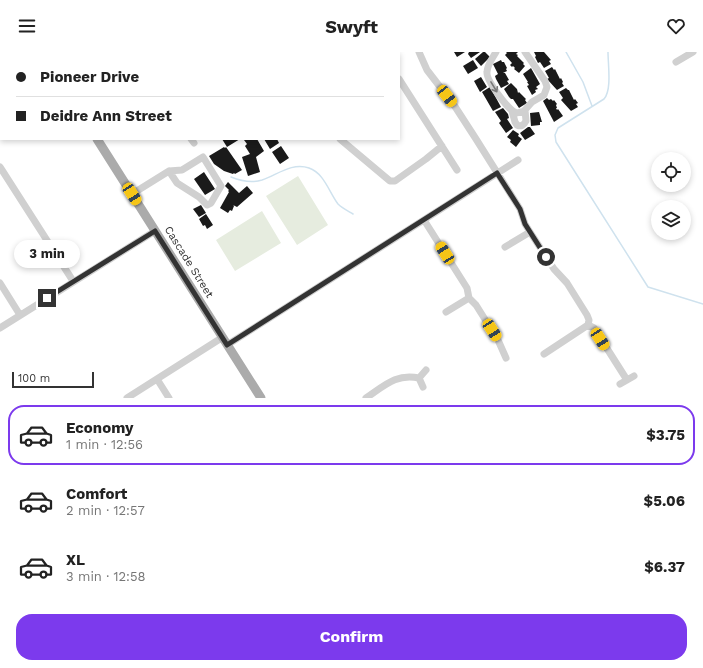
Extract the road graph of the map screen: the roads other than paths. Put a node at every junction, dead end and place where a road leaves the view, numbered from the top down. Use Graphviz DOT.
graph roads {
  1 [pos="419,52"];
  2 [pos="496,52"];
  3 [pos="525,52"];
  4 [pos="692,52"];
  5 [pos="676,62"];
  6 [pos="400,81"];
  7 [pos="525,110"];
  8 [pos="512,111"];
  9 [pos="98,140"];
  10 [pos="341,140"];
  11 [pos="442,146"];
  12 [pos="518,160"];
  13 [pos="0,167"];
  14 [pos="457,170"];
  15 [pos="169,171"];
  16 [pos="497,173"];
  17 [pos="132,194"];
  18 [pos="424,220"];
  19 [pos="155,231"];
  20 [pos="530,232"];
  21 [pos="505,247"];
  22 [pos="73,281"];
  23 [pos="0,283"];
  24 [pos="469,298"];
  25 [pos="446,312"];
  26 [pos="20,315"];
  27 [pos="588,325"];
  28 [pos="0,328"];
  29 [pos="225,341"];
  30 [pos="544,354"];
  31 [pos="506,358"];
  32 [pos="426,370"];
  33 [pos="634,376"];
  34 [pos="419,378"];
  35 [pos="157,379"];
  36 [pos="423,387"];
  37 [pos="127,398"];
  38 [pos="169,398"];
  39 [pos="261,398"];
  40 [pos="366,398"];
  1 -- 16 [label="street"];
  2 -- 8 [label="street, one-way"];
  3 -- 7 [label="street"];
  4 -- 5 [label="street"];
  6 -- 11 [label="street"];
  7 -- 8 [label="street"];
  7 -- 8 [label="street"];
  9 -- 17 [label="main road, Cascade Street"];
  10 -- 11 [label="street"];
  11 -- 14 [label="street"];
  12 -- 16 [label="street"];
  13 -- 22 [label="street"];
  15 -- 15 [label="street"];
  15 -- 17 [label="street"];
  16 -- 18 [label="street"];
  16 -- 20 [label="street"];
  17 -- 19 [label="main road, Cascade Street"];
  18 -- 24 [label="street"];
  18 -- 29 [label="street"];
  19 -- 22 [label="street"];
  19 -- 29 [label="main road, Cascade Street"];
  20 -- 21 [label="street"];
  20 -- 27 [label="street"];
  22 -- 26 [label="street"];
  23 -- 26 [label="street"];
  24 -- 25 [label="street"];
  24 -- 31 [label="street"];
  26 -- 28 [label="street"];
  27 -- 30 [label="street"];
  27 -- 33 [label="street"];
  29 -- 35 [label="street"];
  29 -- 39 [label="main road, Cascade Street"];
  32 -- 34 [label="street"];
  34 -- 36 [label="street"];
  34 -- 40 [label="street"];
  35 -- 37 [label="street"];
  35 -- 38 [label="street"];
}
